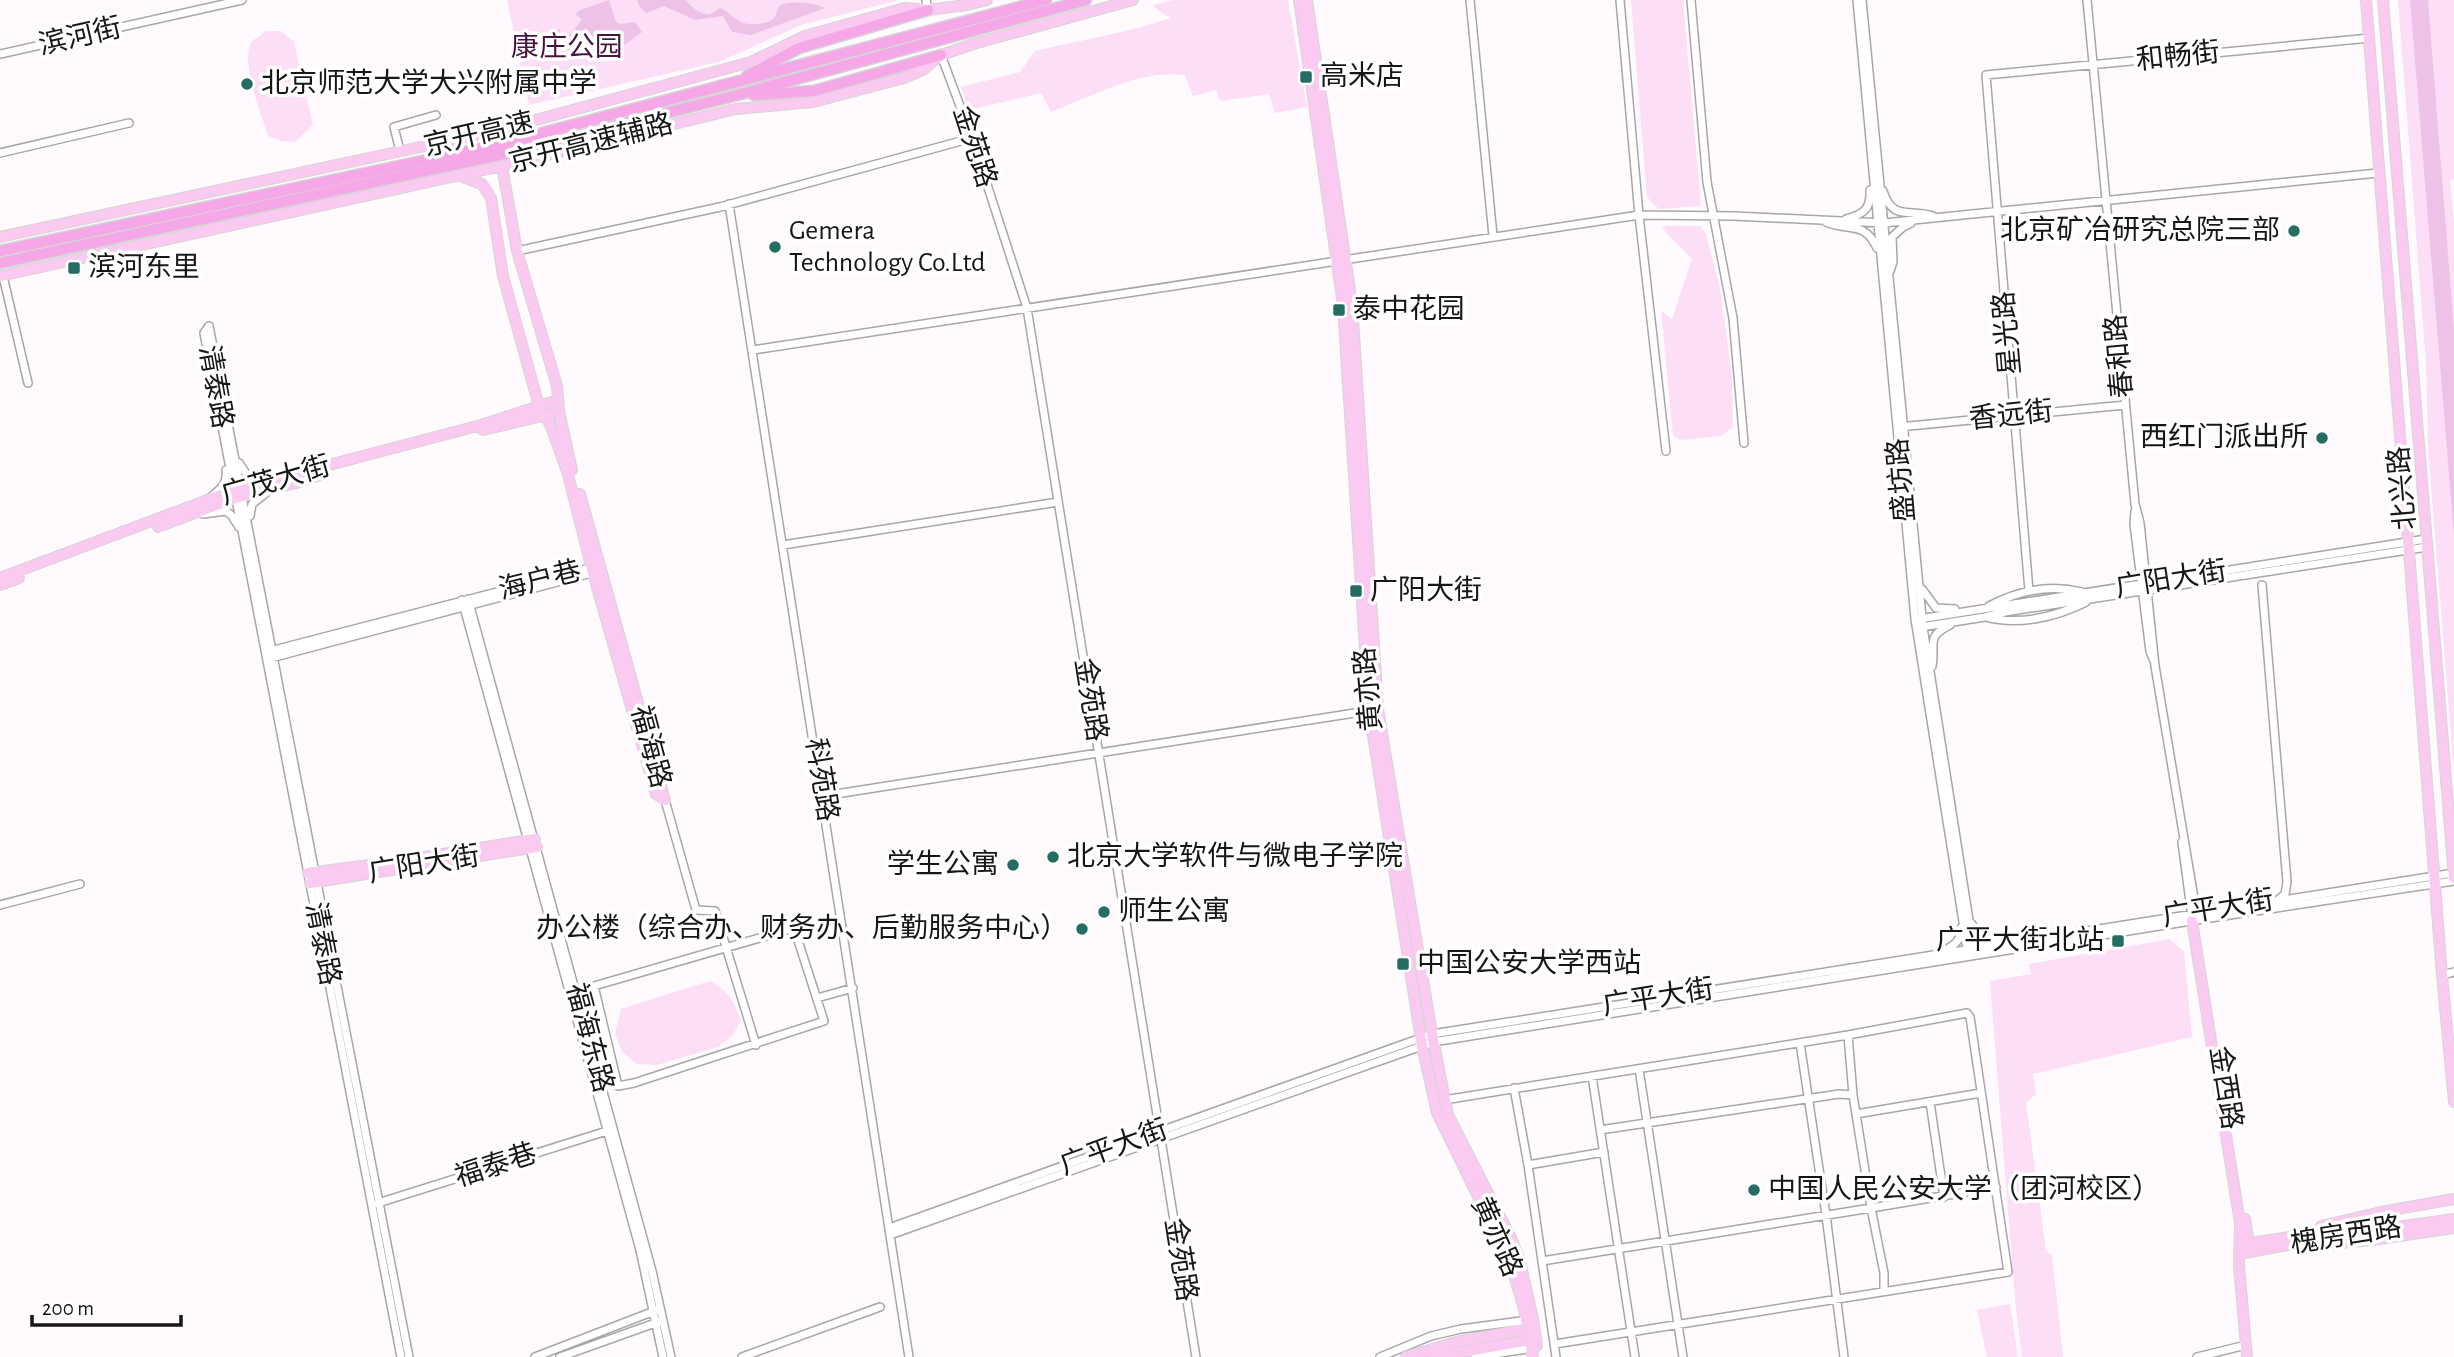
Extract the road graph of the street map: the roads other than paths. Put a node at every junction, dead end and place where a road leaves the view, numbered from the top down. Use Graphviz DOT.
graph roads {
  1 [pos="242,0"];
  2 [pos="987,0"];
  3 [pos="1046,0"];
  4 [pos="1086,0"];
  5 [pos="1133,0"];
  6 [pos="1293,0"];
  7 [pos="1299,0"];
  8 [pos="1307,0"];
  9 [pos="1470,0"];
  10 [pos="1620,0"];
  11 [pos="1691,0"];
  12 [pos="1860,0"];
  13 [pos="2087,0"];
  14 [pos="2366,0"];
  15 [pos="2383,0"];
  16 [pos="232,1"];
  17 [pos="927,5"];
  18 [pos="1302,16"];
  19 [pos="2370,38"];
  20 [pos="0,54"];
  21 [pos="941,55"];
  22 [pos="2093,65"];
  23 [pos="1986,75"];
  24 [pos="730,91"];
  25 [pos="436,115"];
  26 [pos="129,123"];
  27 [pos="972,138"];
  28 [pos="400,151"];
  29 [pos="0,153"];
  30 [pos="1872,165"];
  31 [pos="502,166"];
  32 [pos="2396,172"];
  33 [pos="2378,173"];
  34 [pos="458,176"];
  35 [pos="1880,182"];
  36 [pos="2105,200"];
  37 [pos="729,204"];
  38 [pos="1997,211"];
  39 [pos="1639,215"];
  40 [pos="1712,216"];
  41 [pos="1937,218"];
  42 [pos="1921,219"];
  43 [pos="1823,220"];
  44 [pos="1835,221"];
  45 [pos="1881,223"];
  46 [pos="1493,236"];
  47 [pos="0,237"];
  48 [pos="0,251"];
  49 [pos="517,251"];
  50 [pos="17,254"];
  51 [pos="1881,260"];
  52 [pos="1343,261"];
  53 [pos="1,270"];
  54 [pos="1889,275"];
  55 [pos="1027,308"];
  56 [pos="752,350"];
  57 [pos="28,383"];
  58 [pos="2125,405"];
  59 [pos="558,406"];
  60 [pos="542,411"];
  61 [pos="2015,416"];
  62 [pos="1900,427"];
  63 [pos="1744,443"];
  64 [pos="225,444"];
  65 [pos="1666,451"];
  66 [pos="235,454"];
  67 [pos="279,483"];
  68 [pos="238,493"];
  69 [pos="1058,502"];
  70 [pos="202,503"];
  71 [pos="185,518"];
  72 [pos="241,532"];
  73 [pos="250,538"];
  74 [pos="2427,543"];
  75 [pos="783,545"];
  76 [pos="2408,545"];
  77 [pos="595,569"];
  78 [pos="0,578"];
  79 [pos="1919,583"];
  80 [pos="2262,585"];
  81 [pos="0,586"];
  82 [pos="2145,588"];
  83 [pos="2029,591"];
  84 [pos="2086,592"];
  85 [pos="466,603"];
  86 [pos="1969,611"];
  87 [pos="1984,613"];
  88 [pos="1959,621"];
  89 [pos="1919,623"];
  90 [pos="270,655"];
  91 [pos="1930,674"];
  92 [pos="1373,710"];
  93 [pos="1098,752"];
  94 [pos="823,796"];
  95 [pos="665,800"];
  96 [pos="532,844"];
  97 [pos="313,877"];
  98 [pos="2454,877"];
  99 [pos="2434,879"];
  100 [pos="2287,882"];
  101 [pos="80,884"];
  102 [pos="2303,895"];
  103 [pos="1959,899"];
  104 [pos="2279,899"];
  105 [pos="0,905"];
  106 [pos="1968,916"];
  107 [pos="2194,916"];
  108 [pos="2010,943"];
  109 [pos="727,947"];
  110 [pos="1971,953"];
  111 [pos="1933,955"];
  112 [pos="2454,972"];
  113 [pos="2442,975"];
  114 [pos="853,988"];
  115 [pos="817,998"];
  116 [pos="1847,1035"];
  117 [pos="1427,1040"];
  118 [pos="1800,1043"];
  119 [pos="756,1045"];
  120 [pos="610,1047"];
  121 [pos="593,1053"];
  122 [pos="1639,1069"];
  123 [pos="1592,1076"];
  124 [pos="1514,1088"];
  125 [pos="1982,1093"];
  126 [pos="1853,1095"];
  127 [pos="1809,1099"];
  128 [pos="1444,1100"];
  129 [pos="1930,1102"];
  130 [pos="2454,1102"];
  131 [pos="1856,1114"];
  132 [pos="1646,1123"];
  133 [pos="611,1130"];
  134 [pos="1600,1130"];
  135 [pos="1160,1135"];
  136 [pos="1604,1152"];
  137 [pos="1528,1165"];
  138 [pos="1996,1188"];
  139 [pos="1944,1196"];
  140 [pos="2454,1199"];
  141 [pos="378,1203"];
  142 [pos="1871,1208"];
  143 [pos="2454,1213"];
  144 [pos="1826,1216"];
  145 [pos="2454,1219"];
  146 [pos="2454,1228"];
  147 [pos="2367,1229"];
  148 [pos="890,1232"];
  149 [pos="2301,1234"];
  150 [pos="1665,1241"];
  151 [pos="2281,1246"];
  152 [pos="2243,1247"];
  153 [pos="1619,1249"];
  154 [pos="1542,1261"];
  155 [pos="1884,1291"];
  156 [pos="1837,1300"];
  157 [pos="880,1307"];
  158 [pos="657,1310"];
  159 [pos="660,1321"];
  160 [pos="1678,1325"];
  161 [pos="1632,1332"];
  162 [pos="1431,1336"];
  163 [pos="1533,1339"];
  164 [pos="1465,1340"];
  165 [pos="1555,1344"];
  166 [pos="2246,1345"];
  167 [pos="401,1357"];
  168 [pos="409,1357"];
  169 [pos="535,1357"];
  170 [pos="560,1357"];
  171 [pos="663,1357"];
  172 [pos="671,1357"];
  173 [pos="742,1357"];
  174 [pos="909,1357"];
  175 [pos="1196,1357"];
  176 [pos="1380,1357"];
  177 [pos="1406,1357"];
  178 [pos="1434,1357"];
  179 [pos="1475,1357"];
  180 [pos="1556,1357"];
  181 [pos="1635,1357"];
  182 [pos="1683,1357"];
  183 [pos="1844,1357"];
  184 [pos="2197,1357"];
  185 [pos="2247,1357"];
  1 -- 16 [label="street, 滨河街"];
  2 -- 17 [label="main road, 京开高速辅路"];
  3 -- 24 [label="highway, 京开高速"];
  4 -- 24 [label="highway, 京开高速"];
  5 -- 21 [label="main road, 京开高速辅路"];
  6 -- 18 [label="main road"];
  7 -- 18 [label="main road, 黄亦路"];
  8 -- 52 [label="main road, 黄亦路"];
  9 -- 46 [label="street"];
  10 -- 39 [label="street"];
  11 -- 40 [label="street"];
  12 -- 30 [label="street, 盛坊路"];
  12 -- 35 [label="street, 盛坊路"];
  13 -- 22 [label="street, 春和路"];
  14 -- 19 [label="main road, 北兴路"];
  15 -- 32 [label="main road, 北兴路"];
  16 -- 20 [label="street, 滨河街"];
  17 -- 24 [label="highway"];
  17 -- 28 [label="main road, 京开高速辅路"];
  18 -- 52 [label="main road, 黄亦路"];
  19 -- 22 [label="street, 和畅街"];
  19 -- 33 [label="main road, 北兴路"];
  21 -- 24 [label="highway"];
  21 -- 27 [label="street, 金苑路"];
  21 -- 31 [label="main road, 京开高速辅路"];
  22 -- 23 [label="street, 和畅街"];
  22 -- 36 [label="street, 春和路"];
  23 -- 38 [label="street, 星光路"];
  24 -- 50 [label="highway, 京开高速"];
  25 -- 28 [label="street"];
  26 -- 29 [label="street"];
  27 -- 37 [label="street"];
  27 -- 55 [label="street, 金苑路"];
  28 -- 47 [label="main road, 京开高速辅路"];
  30 -- 44 [label="street"];
  30 -- 45 [label="street, 盛坊路"];
  31 -- 34 [label="main road, 京开高速辅路"];
  31 -- 49 [label="main road, 福海路"];
  32 -- 33 [label="main road"];
  32 -- 74 [label="main road, 北兴路"];
  33 -- 36 [label="street"];
  33 -- 76 [label="main road, 北兴路"];
  34 -- 53 [label="main road, 京开高速辅路"];
  34 -- 60 [label="main road, 福海路"];
  35 -- 41 [label="street"];
  35 -- 45 [label="street, 盛坊路"];
  36 -- 38 [label="street"];
  36 -- 58 [label="street, 春和路"];
  37 -- 49 [label="street"];
  37 -- 56 [label="street, 科苑路"];
  38 -- 41 [label="street"];
  38 -- 61 [label="street, 星光路"];
  39 -- 40 [label="street"];
  39 -- 46 [label="street"];
  39 -- 65 [label="street"];
  40 -- 43 [label="street"];
  40 -- 63 [label="street"];
  41 -- 42 [label="street"];
  42 -- 45 [label="street"];
  42 -- 54 [label="street"];
  43 -- 44 [label="street"];
  43 -- 51 [label="street"];
  44 -- 45 [label="street"];
  45 -- 51 [label="street, 盛坊路"];
  45 -- 54 [label="street, 盛坊路"];
  46 -- 52 [label="street"];
  48 -- 50 [label="highway, 京开高速"];
  49 -- 59 [label="main road, 福海路"];
  50 -- 53 [label="highway, 京开高速"];
  51 -- 62 [label="street, 盛坊路"];
  52 -- 55 [label="street"];
  52 -- 92 [label="main road, 黄亦路"];
  53 -- 57 [label="street"];
  54 -- 62 [label="street, 盛坊路"];
  55 -- 56 [label="street"];
  55 -- 69 [label="street, 金苑路"];
  56 -- 75 [label="street, 科苑路"];
  58 -- 61 [label="street, 香远街"];
  58 -- 82 [label="street, 春和路"];
  59 -- 60 [label="main road, 广茂大街"];
  59 -- 77 [label="main road, 福海路"];
  60 -- 67 [label="main road, 广茂大街"];
  60 -- 77 [label="main road, 福海路"];
  61 -- 62 [label="street, 香远街"];
  61 -- 83 [label="street, 星光路"];
  62 -- 79 [label="street, 盛坊路"];
  62 -- 89 [label="street, 盛坊路"];
  64 -- 66 [label="street, 清泰路"];
  64 -- 68 [label="street, 清泰路"];
  64 -- 70 [label="street"];
  66 -- 67 [label="street"];
  66 -- 68 [label="street, 清泰路"];
  67 -- 68 [label="main road, 广茂大街"];
  67 -- 73 [label="street"];
  68 -- 70 [label="main road, 广茂大街"];
  68 -- 71 [label="main road, 广茂大街"];
  68 -- 72 [label="street, 清泰路"];
  68 -- 73 [label="street, 清泰路"];
  69 -- 75 [label="street"];
  69 -- 93 [label="street, 金苑路"];
  70 -- 78 [label="main road, 广茂大街"];
  71 -- 72 [label="street"];
  71 -- 81 [label="main road, 广茂大街"];
  72 -- 90 [label="street, 清泰路"];
  73 -- 90 [label="street, 清泰路"];
  74 -- 76 [label="street, 广阳大街"];
  74 -- 98 [label="main road, 北兴路"];
  75 -- 94 [label="street, 科苑路"];
  76 -- 82 [label="street, 广阳大街"];
  76 -- 99 [label="main road, 北兴路"];
  77 -- 85 [label="street, 海户巷"];
  77 -- 95 [label="main road, 福海路"];
  79 -- 86 [label="street"];
  79 -- 89 [label="street, 盛坊路"];
  80 -- 100 [label="street"];
  82 -- 84 [label="street, 广阳大街"];
  82 -- 87 [label="street, 广阳大街"];
  82 -- 107 [label="street, 春和路"];
  83 -- 84 [label="street"];
  83 -- 87 [label="street"];
  84 -- 87 [label="street, 广阳大街"];
  85 -- 90 [label="street, 海户巷"];
  85 -- 96 [label="street, 福海东路"];
  86 -- 87 [label="street, 广阳大街"];
  86 -- 89 [label="street, 广阳大街"];
  87 -- 88 [label="street, 广阳大街"];
  88 -- 89 [label="street, 广阳大街"];
  88 -- 91 [label="street"];
  89 -- 91 [label="street, 盛坊路"];
  89 -- 103 [label="street, 盛坊路"];
  90 -- 97 [label="street, 清泰路"];
  91 -- 106 [label="street, 盛坊路"];
  92 -- 93 [label="street"];
  92 -- 117 [label="main road, 黄亦路"];
  93 -- 94 [label="street"];
  93 -- 135 [label="street, 金苑路"];
  94 -- 114 [label="street, 科苑路"];
  95 -- 109 [label="street"];
  96 -- 97 [label="main road, 广阳大街"];
  96 -- 121 [label="street, 福海东路"];
  96 -- 133 [label="street, 福海东路"];
  97 -- 141 [label="street, 清泰路"];
  97 -- 167 [label="street, 清泰路"];
  98 -- 99 [label="street, 广平大街"];
  99 -- 102 [label="street, 广平大街"];
  99 -- 107 [label="street, 广平大街"];
  99 -- 113 [label="main road, 北兴路"];
  100 -- 102 [label="street"];
  100 -- 104 [label="street"];
  101 -- 105 [label="street"];
  102 -- 104 [label="street, 广平大街"];
  103 -- 110 [label="street, 盛坊路"];
  103 -- 111 [label="street"];
  104 -- 107 [label="street, 广平大街"];
  106 -- 108 [label="street"];
  106 -- 110 [label="street, 盛坊路"];
  107 -- 108 [label="street, 广平大街"];
  107 -- 110 [label="street, 广平大街"];
  107 -- 152 [label="main road, 金西路"];
  108 -- 110 [label="street, 广平大街"];
  109 -- 115 [label="street"];
  109 -- 119 [label="street"];
  109 -- 120 [label="street"];
  110 -- 111 [label="street, 广平大街"];
  110 -- 117 [label="street, 广平大街"];
  111 -- 117 [label="street, 广平大街"];
  112 -- 113 [label="street"];
  113 -- 130 [label="main road, 北兴路"];
  114 -- 115 [label="street"];
  114 -- 148 [label="street, 科苑路"];
  115 -- 119 [label="street"];
  116 -- 118 [label="street"];
  116 -- 125 [label="street"];
  116 -- 126 [label="street"];
  117 -- 128 [label="main road, 黄亦路"];
  117 -- 135 [label="street, 广平大街"];
  117 -- 163 [label="main road, 黄亦路"];
  118 -- 122 [label="street"];
  118 -- 127 [label="street"];
  119 -- 120 [label="street"];
  120 -- 121 [label="street"];
  121 -- 133 [label="street, 福海东路"];
  122 -- 123 [label="street"];
  122 -- 132 [label="street"];
  123 -- 124 [label="street"];
  123 -- 134 [label="street"];
  124 -- 128 [label="street"];
  124 -- 137 [label="street"];
  125 -- 129 [label="street"];
  125 -- 138 [label="street"];
  126 -- 127 [label="street"];
  126 -- 131 [label="street"];
  127 -- 132 [label="street"];
  127 -- 144 [label="street"];
  128 -- 163 [label="main road, 黄亦路"];
  129 -- 131 [label="street"];
  129 -- 139 [label="street"];
  131 -- 142 [label="street"];
  132 -- 134 [label="street"];
  132 -- 150 [label="street"];
  133 -- 141 [label="street, 福泰巷"];
  133 -- 158 [label="street, 福海东路"];
  134 -- 136 [label="street"];
  135 -- 148 [label="street, 广平大街"];
  135 -- 175 [label="street, 金苑路"];
  136 -- 137 [label="street"];
  136 -- 153 [label="street"];
  137 -- 154 [label="street"];
  138 -- 139 [label="street"];
  138 -- 155 [label="street"];
  139 -- 142 [label="street"];
  140 -- 149 [label="main road"];
  141 -- 168 [label="street, 清泰路"];
  142 -- 144 [label="street"];
  142 -- 155 [label="street"];
  143 -- 147 [label="main road, 槐房西路"];
  144 -- 150 [label="street"];
  144 -- 156 [label="street"];
  145 -- 147 [label="main road, 槐房西路"];
  146 -- 151 [label="main road"];
  147 -- 149 [label="main road, 槐房西路"];
  147 -- 151 [label="main road, 槐房西路"];
  148 -- 174 [label="street, 科苑路"];
  149 -- 152 [label="main road, 槐房西路"];
  150 -- 153 [label="street"];
  150 -- 160 [label="street"];
  151 -- 152 [label="main road, 槐房西路"];
  152 -- 166 [label="main road, 金西路"];
  153 -- 154 [label="street"];
  153 -- 161 [label="street"];
  154 -- 165 [label="street"];
  155 -- 156 [label="street"];
  156 -- 160 [label="street"];
  156 -- 183 [label="street"];
  157 -- 173 [label="street"];
  158 -- 159 [label="street, 福海东路"];
  158 -- 169 [label="street"];
  159 -- 170 [label="street"];
  159 -- 171 [label="street, 福海东路"];
  159 -- 172 [label="street, 福海东路"];
  160 -- 161 [label="street"];
  160 -- 182 [label="street"];
  161 -- 165 [label="street"];
  161 -- 181 [label="street"];
  162 -- 163 [label="street"];
  162 -- 164 [label="street"];
  162 -- 176 [label="street"];
  163 -- 164 [label="main road"];
  163 -- 178 [label="main road"];
  163 -- 179 [label="street"];
  164 -- 177 [label="main road"];
  165 -- 180 [label="street"];
  166 -- 184 [label="street"];
  166 -- 185 [label="main road, 金西路"];
}
